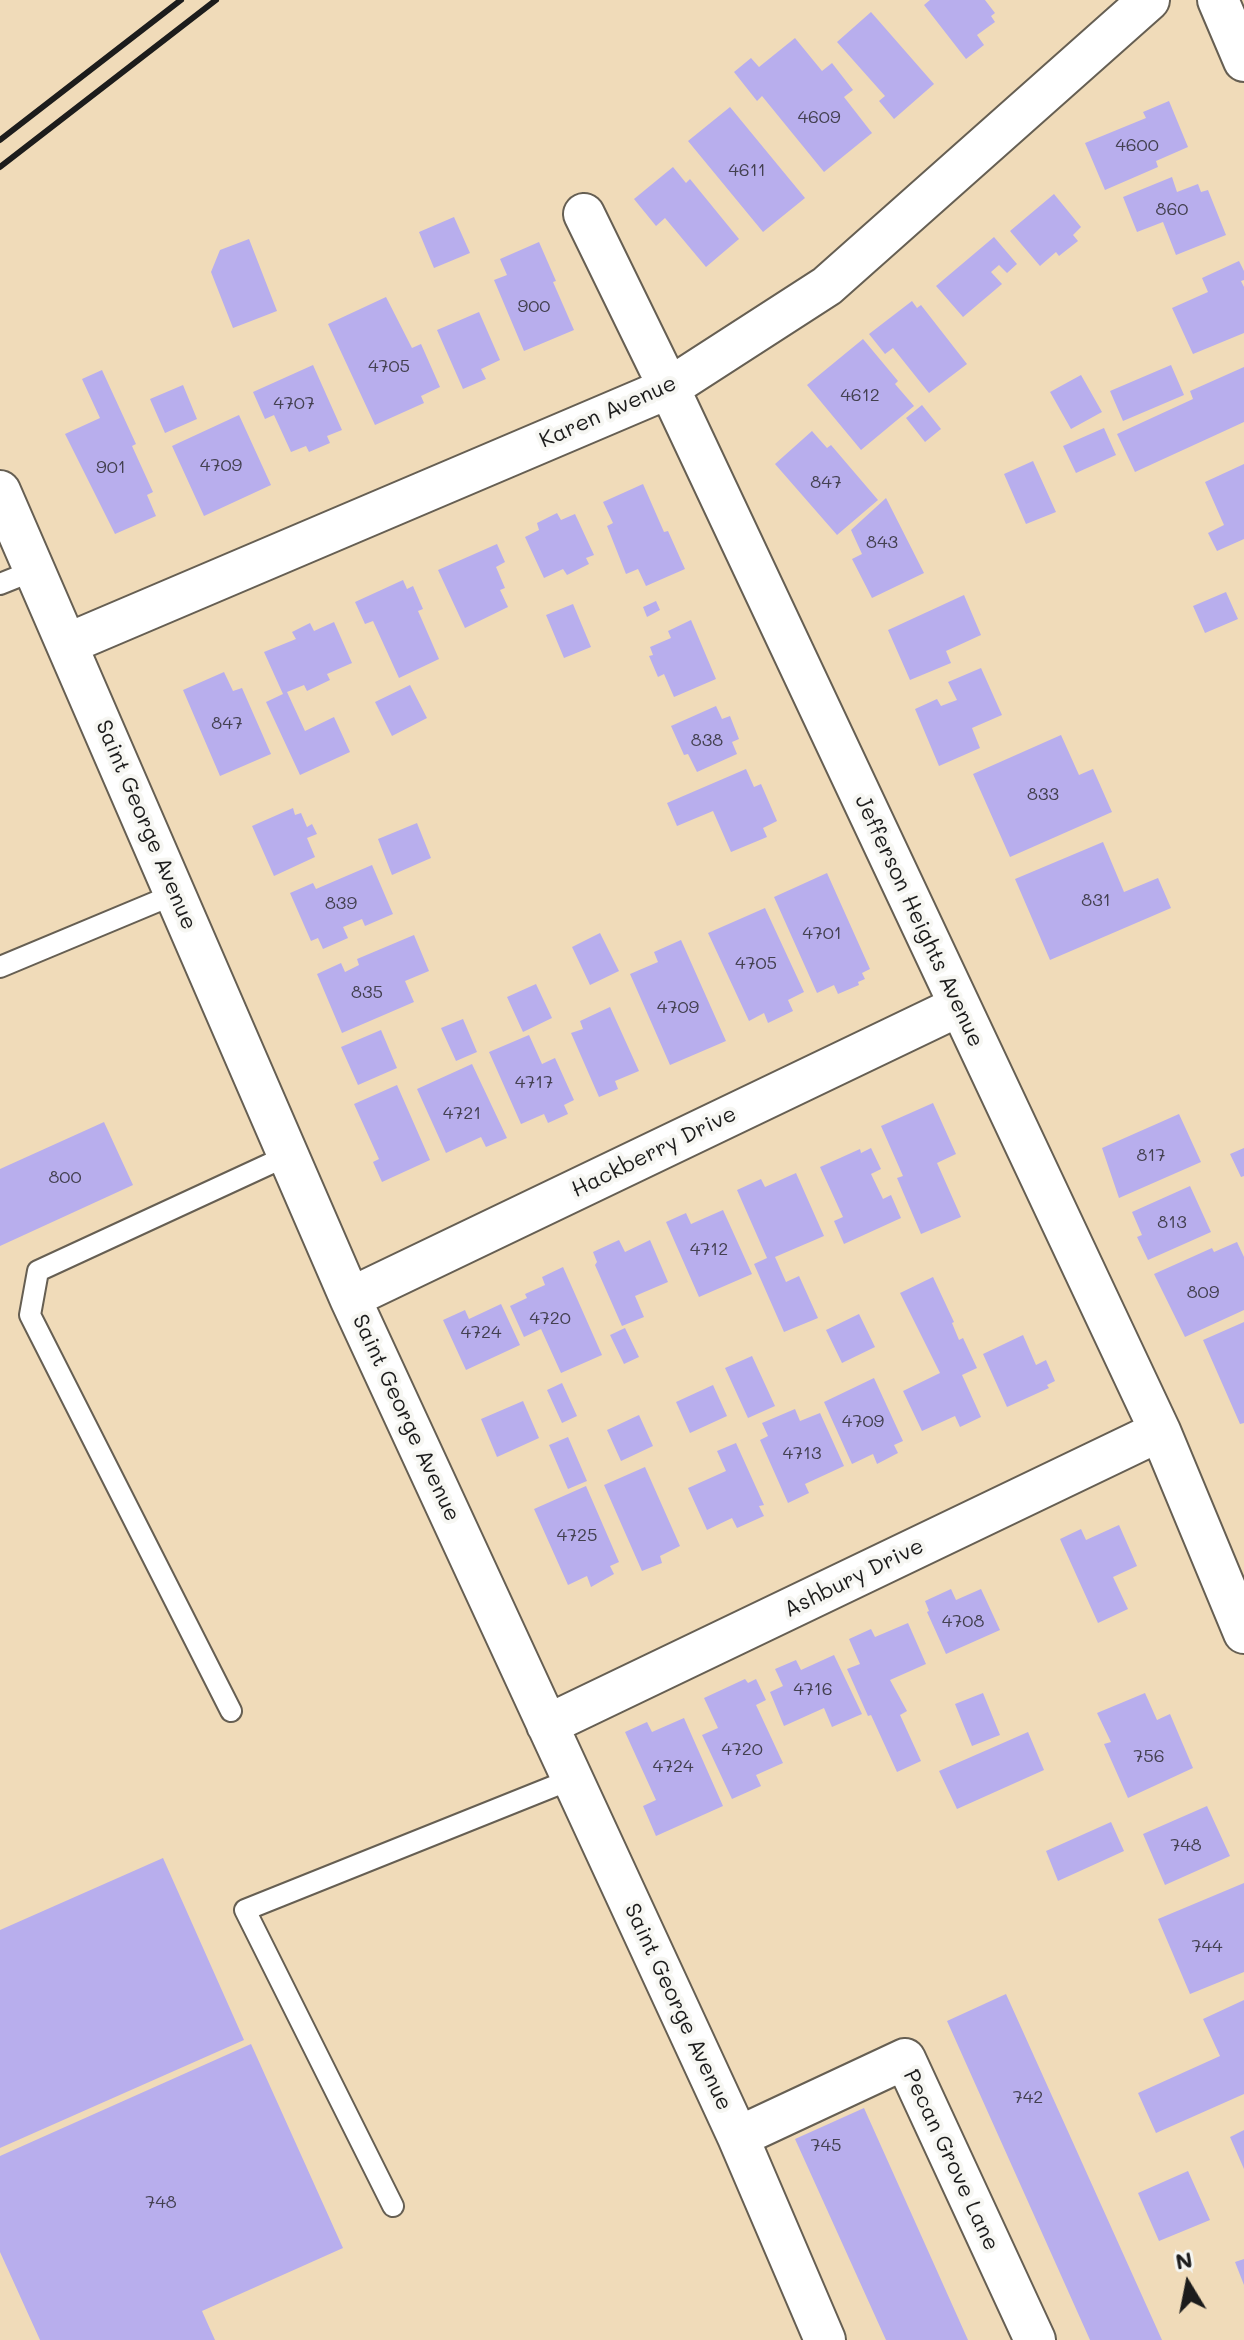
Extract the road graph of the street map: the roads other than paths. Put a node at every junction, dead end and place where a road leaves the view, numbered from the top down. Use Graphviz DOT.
graph roads {
  1 [pos="1149,0"];
  2 [pos="1218,0"];
  3 [pos="1244,61"];
  4 [pos="584,214"];
  5 [pos="669,388"];
  6 [pos="0,491"];
  7 [pos="17,577"];
  8 [pos="67,644"];
  9 [pos="175,894"];
  10 [pos="0,967"];
  11 [pos="959,1006"];
  12 [pos="289,1155"];
  13 [pos="350,1298"];
  14 [pos="1160,1431"];
  15 [pos="1244,1633"];
  16 [pos="231,1711"];
  17 [pos="547,1725"];
  18 [pos="572,1779"];
  19 [pos="738,2137"];
  20 [pos="393,2206"];
  21 [pos="825,2340"];
  22 [pos="1035,2340"];
  1 -- 5 [label="street, Karen Avenue"];
  2 -- 3 [label="street"];
  4 -- 5 [label="street, Jefferson Heights Avenue"];
  5 -- 8 [label="street, Karen Avenue"];
  5 -- 11 [label="street, Jefferson Heights Avenue"];
  6 -- 7 [label="street, Saint George Avenue"];
  7 -- 8 [label="street, Saint George Avenue"];
  8 -- 9 [label="street, Saint George Avenue"];
  9 -- 10 [label="lane"];
  9 -- 12 [label="street, Saint George Avenue"];
  11 -- 13 [label="street, Hackberry Drive"];
  11 -- 14 [label="street, Jefferson Heights Avenue"];
  12 -- 13 [label="street, Saint George Avenue"];
  12 -- 16 [label="lane"];
  13 -- 17 [label="street, Saint George Avenue"];
  14 -- 15 [label="street, Jefferson Heights Avenue"];
  14 -- 17 [label="street, Ashbury Drive"];
  17 -- 18 [label="street, Saint George Avenue"];
  18 -- 19 [label="street, Saint George Avenue"];
  18 -- 20 [label="lane"];
  19 -- 21 [label="street, Saint George Avenue"];
  19 -- 22 [label="street, Pecan Grove Lane"];
}
